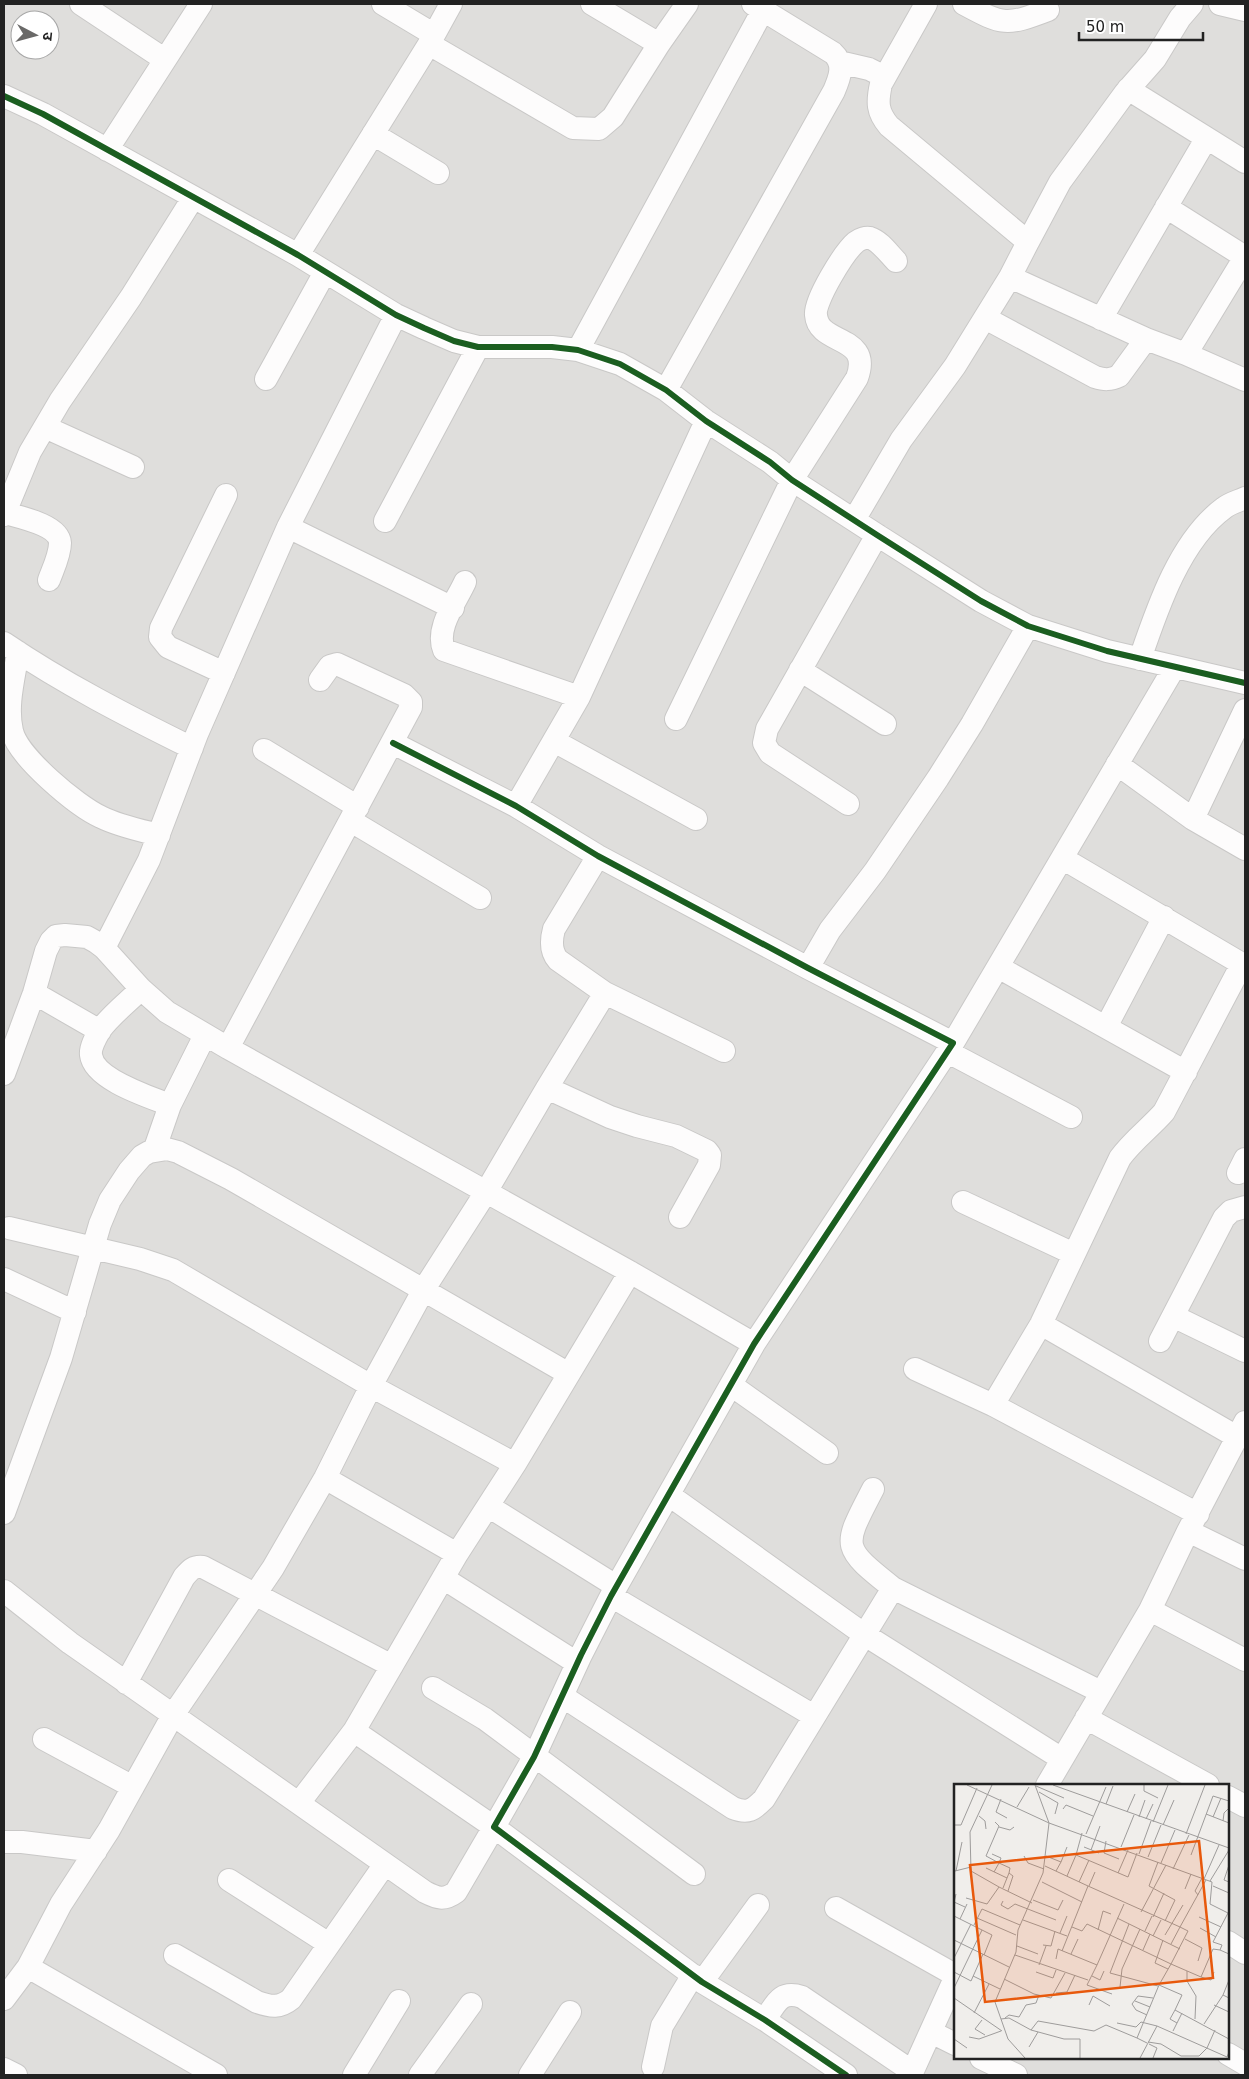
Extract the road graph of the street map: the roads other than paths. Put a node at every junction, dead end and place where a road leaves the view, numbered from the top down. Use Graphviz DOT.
graph roads {
  1 [pos="81,4"];
  2 [pos="201,4"];
  3 [pos="383,4"];
  4 [pos="451,4"];
  5 [pos="592,4"];
  6 [pos="687,4"];
  7 [pos="926,4"];
  8 [pos="964,4"];
  9 [pos="1192,4"];
  10 [pos="758,7"];
  11 [pos="1048,10"];
  12 [pos="431,39"];
  13 [pos="658,44"];
  14 [pos="164,59"];
  15 [pos="840,62"];
  16 [pos="885,77"];
  17 [pos="1128,89"];
  18 [pos="4,96"];
  19 [pos="373,134"];
  20 [pos="1206,139"];
  21 [pos="107,150"];
  22 [pos="1245,162"];
  23 [pos="438,173"];
  24 [pos="193,198"];
  25 [pos="1166,207"];
  26 [pos="1028,242"];
  27 [pos="298,255"];
  28 [pos="1245,257"];
  29 [pos="896,261"];
  30 [pos="325,272"];
  31 [pos="1010,277"];
  32 [pos="396,315"];
  33 [pos="985,318"];
  34 [pos="1101,319"];
  35 [pos="1146,339"];
  36 [pos="478,346"];
  37 [pos="578,350"];
  38 [pos="1186,354"];
  39 [pos="266,379"];
  40 [pos="1245,380"];
  41 [pos="666,390"];
  42 [pos="706,421"];
  43 [pos="45,427"];
  44 [pos="133,466"];
  45 [pos="792,480"];
  46 [pos="226,495"];
  47 [pos="1245,498"];
  48 [pos="6,502"];
  49 [pos="854,520"];
  50 [pos="385,521"];
  51 [pos="288,527"];
  52 [pos="877,535"];
  53 [pos="49,580"];
  54 [pos="465,582"];
  55 [pos="453,608"];
  56 [pos="1028,626"];
  57 [pos="11,647"];
  58 [pos="1140,659"];
  59 [pos="1174,668"];
  60 [pos="800,670"];
  61 [pos="224,673"];
  62 [pos="320,680"];
  63 [pos="1245,683"];
  64 [pos="579,697"];
  65 [pos="1245,710"];
  66 [pos="676,719"];
  67 [pos="885,724"];
  68 [pos="554,741"];
  69 [pos="392,743"];
  70 [pos="192,748"];
  71 [pos="264,750"];
  72 [pos="1117,764"];
  73 [pos="848,804"];
  74 [pos="516,806"];
  75 [pos="354,814"];
  76 [pos="696,819"];
  77 [pos="1193,819"];
  78 [pos="159,836"];
  79 [pos="1245,849"];
  80 [pos="598,856"];
  81 [pos="1062,858"];
  82 [pos="480,898"];
  83 [pos="1164,918"];
  84 [pos="104,948"];
  85 [pos="1244,963"];
  86 [pos="998,967"];
  87 [pos="808,968"];
  88 [pos="141,989"];
  89 [pos="34,993"];
  90 [pos="605,993"];
  91 [pos="13,1022"];
  92 [pos="1106,1027"];
  93 [pos="100,1031"];
  94 [pos="205,1034"];
  95 [pos="228,1048"];
  96 [pos="951,1048"];
  97 [pos="724,1051"];
  98 [pos="1186,1072"];
  99 [pos="4,1074"];
  100 [pos="547,1088"];
  101 [pos="170,1105"];
  102 [pos="1071,1117"];
  103 [pos="154,1151"];
  104 [pos="486,1192"];
  105 [pos="963,1202"];
  106 [pos="1245,1207"];
  107 [pos="680,1217"];
  108 [pos="9,1228"];
  109 [pos="93,1248"];
  110 [pos="1074,1254"];
  111 [pos="630,1272"];
  112 [pos="4,1279"];
  113 [pos="424,1289"];
  114 [pos="75,1312"];
  115 [pos="1173,1316"];
  116 [pos="1041,1324"];
  117 [pos="1160,1341"];
  118 [pos="754,1344"];
  119 [pos="1245,1351"];
  120 [pos="915,1370"];
  121 [pos="569,1374"];
  122 [pos="730,1385"];
  123 [pos="371,1386"];
  124 [pos="994,1405"];
  125 [pos="1241,1430"];
  126 [pos="827,1453"];
  127 [pos="515,1464"];
  128 [pos="325,1478"];
  129 [pos="873,1489"];
  130 [pos="669,1494"];
  131 [pos="488,1506"];
  132 [pos="4,1513"];
  133 [pos="1193,1523"];
  134 [pos="457,1554"];
  135 [pos="1245,1559"];
  136 [pos="443,1578"];
  137 [pos="894,1588"];
  138 [pos="4,1591"];
  139 [pos="614,1591"];
  140 [pos="256,1593"];
  141 [pos="1150,1610"];
  142 [pos="865,1635"];
  143 [pos="1245,1660"];
  144 [pos="577,1663"];
  145 [pos="392,1666"];
  146 [pos="126,1683"];
  147 [pos="433,1688"];
  148 [pos="1101,1692"];
  149 [pos="562,1696"];
  150 [pos="173,1715"];
  151 [pos="814,1716"];
  152 [pos="1086,1718"];
  153 [pos="354,1731"];
  154 [pos="44,1739"];
  155 [pos="534,1757"];
  156 [pos="1062,1759"];
  157 [pos="1048,1784"];
  158 [pos="1206,1784"];
  159 [pos="133,1787"];
  160 [pos="1229,1797"];
  161 [pos="299,1803"];
  162 [pos="1245,1806"];
  163 [pos="494,1827"];
  164 [pos="6,1841"];
  165 [pos="96,1851"];
  166 [pos="385,1864"];
  167 [pos="694,1874"];
  168 [pos="229,1880"];
  169 [pos="758,1905"];
  170 [pos="836,1908"];
  171 [pos="1229,1943"];
  172 [pos="330,1944"];
  173 [pos="1245,1953"];
  174 [pos="174,1955"];
  175 [pos="28,1967"];
  176 [pos="954,1975"];
  177 [pos="698,1978"];
  178 [pos="954,1978"];
  179 [pos="4,1999"];
  180 [pos="398,2001"];
  181 [pos="471,2004"];
  182 [pos="570,2012"];
  183 [pos="765,2020"];
  184 [pos="931,2032"];
  185 [pos="954,2044"];
  186 [pos="1229,2055"];
  187 [pos="983,2059"];
  188 [pos="1245,2064"];
  189 [pos="653,2067"];
  190 [pos="4,2069"];
  191 [pos="912,2074"];
  192 [pos="16,2075"];
  193 [pos="216,2075"];
  194 [pos="354,2075"];
  195 [pos="420,2075"];
  196 [pos="530,2075"];
  197 [pos="846,2075"];
  198 [pos="1016,2075"];
  1 -- 14 [label="street"];
  2 -- 14 [label="street"];
  3 -- 12 [label="street"];
  4 -- 12 [label="street"];
  5 -- 13 [label="street"];
  6 -- 13 [label="street"];
  7 -- 16 [label="street"];
  8 -- 11 [label="street"];
  9 -- 17 [label="street"];
  10 -- 15 [label="street"];
  10 -- 37 [label="street"];
  12 -- 13 [label="street"];
  12 -- 19 [label="street"];
  14 -- 21 [label="street"];
  15 -- 16 [label="street"];
  15 -- 41 [label="street"];
  16 -- 26 [label="street"];
  17 -- 20 [label="street"];
  17 -- 26 [label="street"];
  18 -- 21 [label="street"];
  19 -- 23 [label="street"];
  19 -- 27 [label="street"];
  20 -- 22 [label="street"];
  20 -- 25 [label="street"];
  21 -- 24 [label="street"];
  24 -- 27 [label="street"];
  24 -- 43 [label="street"];
  25 -- 28 [label="street"];
  25 -- 34 [label="street"];
  26 -- 31 [label="street"];
  27 -- 30 [label="street"];
  28 -- 38 [label="street"];
  29 -- 45 [label="street"];
  30 -- 32 [label="street"];
  30 -- 39 [label="street"];
  31 -- 33 [label="street"];
  31 -- 34 [label="street"];
  32 -- 36 [label="street"];
  32 -- 51 [label="street"];
  33 -- 35 [label="street"];
  33 -- 49 [label="street"];
  34 -- 35 [label="street"];
  35 -- 38 [label="street"];
  36 -- 37 [label="street"];
  36 -- 50 [label="street"];
  37 -- 41 [label="street"];
  38 -- 40 [label="street"];
  41 -- 42 [label="street"];
  42 -- 45 [label="street"];
  42 -- 64 [label="street"];
  43 -- 44 [label="street"];
  43 -- 48 [label="street"];
  45 -- 49 [label="street"];
  45 -- 66 [label="street"];
  46 -- 61 [label="street"];
  47 -- 58 [label="street"];
  48 -- 53 [label="street"];
  49 -- 52 [label="street"];
  51 -- 55 [label="street"];
  51 -- 61 [label="street"];
  52 -- 56 [label="street"];
  52 -- 60 [label="street"];
  54 -- 55 [label="street"];
  55 -- 64 [label="street"];
  56 -- 58 [label="street"];
  56 -- 87 [label="street"];
  57 -- 70 [label="street"];
  57 -- 78 [label="street"];
  58 -- 59 [label="street"];
  59 -- 63 [label="street"];
  59 -- 72 [label="street"];
  60 -- 67 [label="street"];
  60 -- 73 [label="street"];
  61 -- 70 [label="street"];
  62 -- 69 [label="street"];
  64 -- 68 [label="street"];
  65 -- 77 [label="street"];
  68 -- 74 [label="street"];
  68 -- 76 [label="street"];
  69 -- 74 [label="street"];
  69 -- 75 [label="street"];
  70 -- 78 [label="street"];
  71 -- 75 [label="street"];
  72 -- 77 [label="street"];
  72 -- 81 [label="street"];
  74 -- 80 [label="street"];
  75 -- 82 [label="street"];
  75 -- 95 [label="street"];
  77 -- 79 [label="street"];
  78 -- 84 [label="street"];
  80 -- 87 [label="street"];
  80 -- 90 [label="street"];
  81 -- 83 [label="street"];
  81 -- 86 [label="street"];
  83 -- 85 [label="street"];
  83 -- 92 [label="street"];
  84 -- 88 [label="street"];
  84 -- 89 [label="street"];
  85 -- 98 [label="street"];
  86 -- 92 [label="street"];
  86 -- 96 [label="street"];
  87 -- 96 [label="street"];
  88 -- 93 [label="street"];
  88 -- 94 [label="street"];
  89 -- 91 [label="street"];
  89 -- 93 [label="street"];
  90 -- 97 [label="street"];
  90 -- 100 [label="street"];
  91 -- 99 [label="street"];
  92 -- 98 [label="street"];
  93 -- 101 [label="street"];
  94 -- 95 [label="street"];
  94 -- 101 [label="street"];
  95 -- 104 [label="street"];
  96 -- 102 [label="street"];
  96 -- 118 [label="street"];
  98 -- 110 [label="street"];
  100 -- 104 [label="street"];
  100 -- 107 [label="street"];
  101 -- 103 [label="street"];
  103 -- 109 [label="street"];
  103 -- 113 [label="street"];
  104 -- 111 [label="street"];
  104 -- 113 [label="street"];
  105 -- 110 [label="street"];
  106 -- 115 [label="street"];
  108 -- 109 [label="street"];
  109 -- 114 [label="street"];
  109 -- 123 [label="street"];
  110 -- 116 [label="street"];
  111 -- 118 [label="street"];
  111 -- 121 [label="street"];
  112 -- 114 [label="street"];
  113 -- 121 [label="street"];
  113 -- 123 [label="street"];
  114 -- 132 [label="street"];
  115 -- 117 [label="street"];
  115 -- 119 [label="street"];
  116 -- 124 [label="street"];
  116 -- 125 [label="street"];
  118 -- 122 [label="street"];
  120 -- 124 [label="street"];
  121 -- 127 [label="street"];
  122 -- 126 [label="street"];
  122 -- 130 [label="street"];
  123 -- 127 [label="street"];
  123 -- 128 [label="street"];
  124 -- 133 [label="street"];
  125 -- 133 [label="street"];
  127 -- 131 [label="street"];
  128 -- 134 [label="street"];
  128 -- 140 [label="street"];
  129 -- 137 [label="street"];
  130 -- 139 [label="street"];
  130 -- 142 [label="street"];
  131 -- 134 [label="street"];
  131 -- 139 [label="street"];
  133 -- 135 [label="street"];
  133 -- 141 [label="street"];
  134 -- 136 [label="street"];
  136 -- 144 [label="street"];
  136 -- 145 [label="street"];
  137 -- 142 [label="street"];
  137 -- 148 [label="street"];
  138 -- 146 [label="street"];
  139 -- 144 [label="street"];
  139 -- 151 [label="street"];
  140 -- 145 [label="street"];
  140 -- 146 [label="street"];
  140 -- 150 [label="street"];
  141 -- 143 [label="street"];
  141 -- 148 [label="street"];
  142 -- 151 [label="street"];
  142 -- 156 [label="street"];
  144 -- 149 [label="street"];
  145 -- 153 [label="street"];
  146 -- 150 [label="street"];
  147 -- 155 [label="street"];
  148 -- 152 [label="street"];
  149 -- 151 [label="street"];
  149 -- 155 [label="street"];
  150 -- 159 [label="street"];
  150 -- 161 [label="street"];
  152 -- 156 [label="street"];
  152 -- 158 [label="street"];
  153 -- 161 [label="street"];
  153 -- 163 [label="street"];
  154 -- 159 [label="street"];
  155 -- 163 [label="street"];
  155 -- 167 [label="street"];
  156 -- 157 [label="street"];
  159 -- 165 [label="street"];
  160 -- 162 [label="street"];
  161 -- 166 [label="street"];
  163 -- 166 [label="street"];
  163 -- 177 [label="street"];
  164 -- 165 [label="street"];
  165 -- 175 [label="street"];
  166 -- 172 [label="street"];
  168 -- 172 [label="street"];
  169 -- 177 [label="street"];
  170 -- 176 [label="street"];
  171 -- 173 [label="street"];
  172 -- 174 [label="street"];
  175 -- 179 [label="street"];
  175 -- 193 [label="street"];
  177 -- 183 [label="street"];
  177 -- 189 [label="street"];
  178 -- 184 [label="street"];
  180 -- 194 [label="street"];
  181 -- 195 [label="street"];
  182 -- 196 [label="street"];
  183 -- 191 [label="street"];
  183 -- 197 [label="street"];
  184 -- 185 [label="street"];
  184 -- 191 [label="street"];
  186 -- 188 [label="street"];
  187 -- 198 [label="street"];
  190 -- 192 [label="street"];
}
